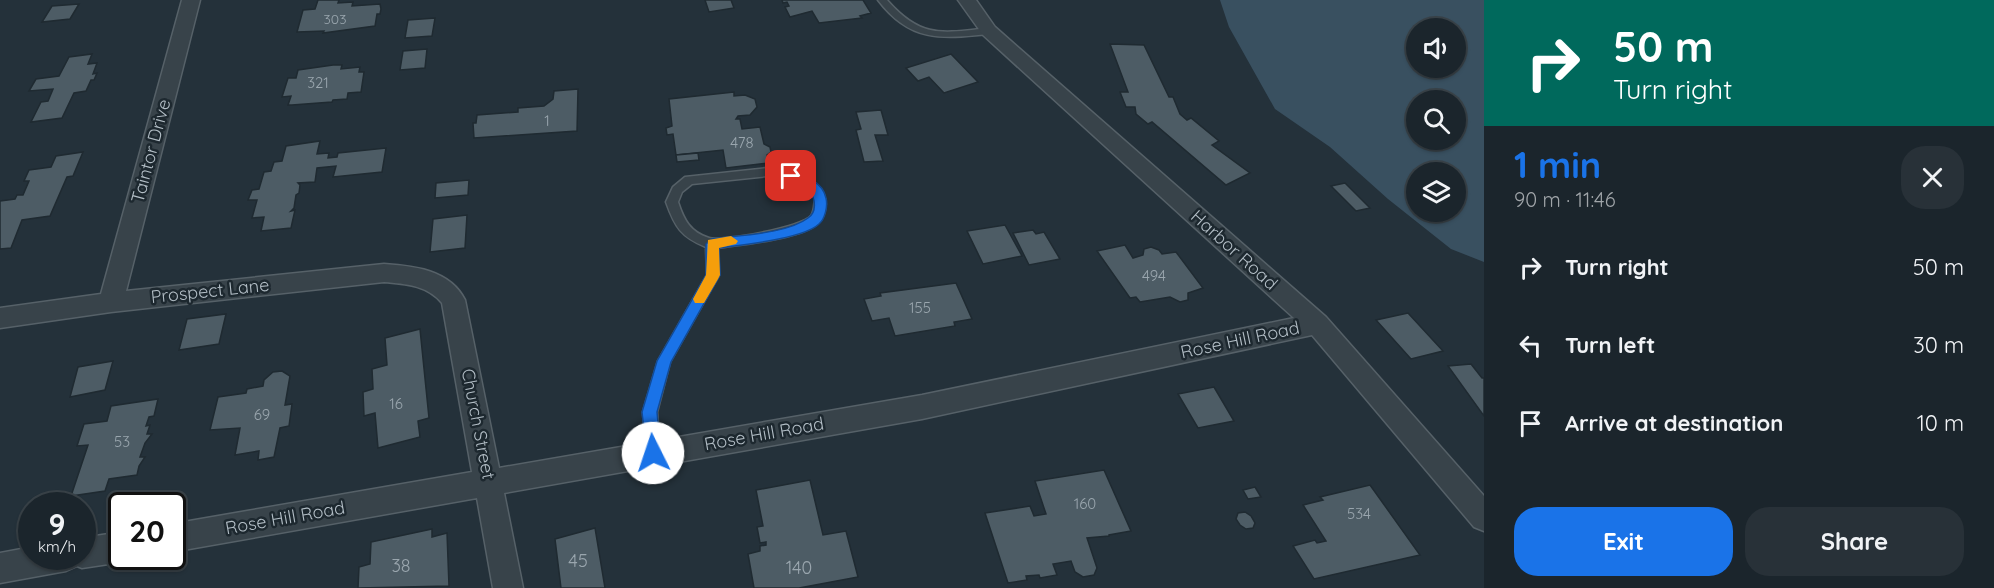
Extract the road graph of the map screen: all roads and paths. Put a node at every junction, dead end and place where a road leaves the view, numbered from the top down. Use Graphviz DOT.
graph roads {
  1 [pos="191,0"];
  2 [pos="882,0"];
  3 [pos="967,0"];
  4 [pos="989,31"];
  5 [pos="712,244"];
  6 [pos="420,277"];
  7 [pos="111,302"];
  8 [pos="0,318"];
  9 [pos="1317,324"];
  10 [pos="653,453"];
  11 [pos="489,482"];
  12 [pos="1484,517"];
  13 [pos="186,536"];
  14 [pos="18,565"];
  15 [pos="0,568"];
  16 [pos="508,588"];
  1 -- 7 [label="street, Taintor Drive"];
  2 -- 4 [label="lane"];
  3 -- 4 [label="street, Harbor Road"];
  4 -- 9 [label="street, Harbor Road"];
  5 -- 5 [label="lane"];
  5 -- 10 [label="lane"];
  6 -- 7 [label="street, Prospect Lane"];
  6 -- 11 [label="street, Church Street"];
  7 -- 8 [label="street, Prospect Lane"];
  9 -- 10 [label="street, Rose Hill Road"];
  9 -- 12 [label="street, Harbor Road"];
  10 -- 11 [label="street, Rose Hill Road"];
  11 -- 13 [label="street, Rose Hill Road"];
  11 -- 16 [label="street, Church Street"];
  14 -- 15 [label="street"];
}
